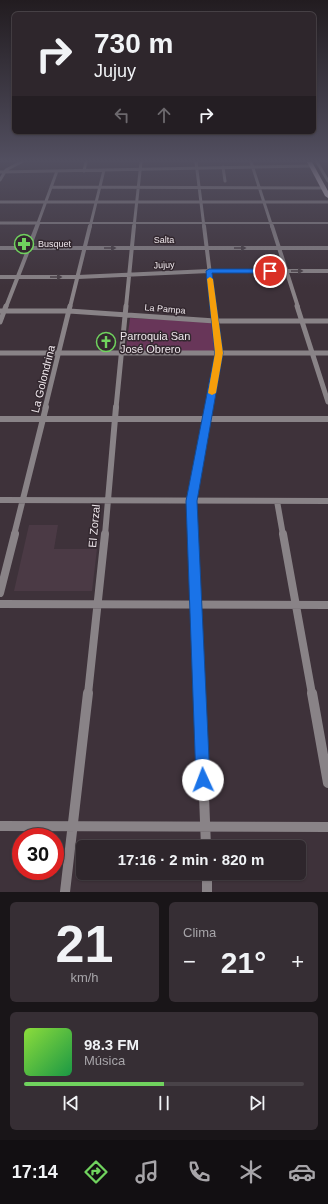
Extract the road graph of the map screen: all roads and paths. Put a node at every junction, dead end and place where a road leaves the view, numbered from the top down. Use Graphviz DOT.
graph roads {
  1 [pos="45,204"];
  2 [pos="96,204"];
  3 [pos="138,204"];
  4 [pos="201,204"];
  5 [pos="264,204"];
  6 [pos="0,223"];
  7 [pos="38,223"];
  8 [pos="90,223"];
  9 [pos="135,223"];
  10 [pos="203,223"];
  11 [pos="270,223"];
  12 [pos="328,224"];
  13 [pos="0,248"];
  14 [pos="29,248"];
  15 [pos="84,248"];
  16 [pos="133,248"];
  17 [pos="206,248"];
  18 [pos="278,248"];
  19 [pos="328,248"];
  20 [pos="209,271"];
  21 [pos="285,271"];
  22 [pos="328,271"];
  23 [pos="130,274"];
  24 [pos="0,277"];
  25 [pos="17,277"];
  26 [pos="78,277"];
  27 [pos="2,311"];
  28 [pos="69,311"];
  29 [pos="125,314"];
  30 [pos="215,321"];
  31 [pos="301,321"];
  32 [pos="328,321"];
  33 [pos="0,322"];
  34 [pos="0,353"];
  35 [pos="60,353"];
  36 [pos="122,353"];
  37 [pos="219,353"];
  38 [pos="312,353"];
  39 [pos="328,353"];
  40 [pos="328,402"];
  41 [pos="116,418"];
  42 [pos="206,418"];
  43 [pos="0,419"];
  44 [pos="43,419"];
  45 [pos="328,419"];
  46 [pos="0,500"];
  47 [pos="22,500"];
  48 [pos="108,501"];
  49 [pos="192,501"];
  50 [pos="277,501"];
  51 [pos="328,501"];
  52 [pos="0,593"];
  53 [pos="0,604"];
  54 [pos="98,605"];
  55 [pos="196,605"];
  56 [pos="295,605"];
  57 [pos="328,605"];
  58 [pos="328,783"];
  59 [pos="0,826"];
  60 [pos="71,826"];
  61 [pos="205,827"];
  62 [pos="328,827"];
  63 [pos="206,840"];
  64 [pos="207,880"];
  65 [pos="65,892"];
  66 [pos="207,892"];
  1 -- 7 [label="street"];
  2 -- 8 [label="street, La Golondrina"];
  3 -- 9 [label="street, El Zorzal"];
  4 -- 10 [label="street"];
  5 -- 11 [label="street"];
  6 -- 7 [label="street"];
  7 -- 8 [label="street"];
  7 -- 14 [label="street"];
  8 -- 9 [label="street"];
  8 -- 15 [label="street, La Golondrina"];
  9 -- 10 [label="street"];
  9 -- 16 [label="street, El Zorzal"];
  10 -- 11 [label="street"];
  10 -- 17 [label="street"];
  11 -- 12 [label="street"];
  11 -- 18 [label="street"];
  13 -- 14 [label="street, Salta"];
  14 -- 15 [label="street, Salta"];
  14 -- 25 [label="street"];
  15 -- 16 [label="street, Salta, one-way"];
  15 -- 26 [label="street, La Golondrina"];
  16 -- 17 [label="street, Salta"];
  16 -- 23 [label="street, El Zorzal"];
  17 -- 18 [label="street, Salta, one-way"];
  17 -- 20 [label="street"];
  18 -- 19 [label="street, Salta"];
  18 -- 21 [label="street"];
  20 -- 21 [label="street, Jujuy"];
  20 -- 23 [label="street, Jujuy"];
  20 -- 30 [label="street"];
  21 -- 22 [label="street, Jujuy, one-way"];
  21 -- 31 [label="street"];
  23 -- 26 [label="street, Jujuy"];
  23 -- 29 [label="street, El Zorzal"];
  24 -- 25 [label="street, Jujuy"];
  25 -- 26 [label="street, Jujuy, one-way"];
  25 -- 27 [label="street"];
  26 -- 28 [label="street, La Golondrina"];
  27 -- 28 [label="street, La Pampa"];
  27 -- 33 [label="street"];
  28 -- 29 [label="street, La Pampa"];
  28 -- 35 [label="street, La Golondrina"];
  29 -- 30 [label="street, La Pampa"];
  29 -- 36 [label="street, El Zorzal"];
  30 -- 31 [label="street, La Pampa"];
  30 -- 37 [label="street"];
  31 -- 32 [label="street, La Pampa"];
  31 -- 38 [label="street"];
  34 -- 35 [label="street"];
  35 -- 36 [label="street"];
  35 -- 44 [label="street, La Golondrina"];
  36 -- 37 [label="street"];
  36 -- 41 [label="street, El Zorzal"];
  37 -- 38 [label="street"];
  37 -- 42 [label="street"];
  38 -- 39 [label="street"];
  38 -- 40 [label="street"];
  41 -- 42 [label="street"];
  41 -- 44 [label="street"];
  41 -- 48 [label="street, El Zorzal"];
  42 -- 45 [label="street"];
  42 -- 49 [label="street"];
  43 -- 44 [label="street"];
  44 -- 47 [label="street, La Golondrina"];
  46 -- 47 [label="street"];
  47 -- 48 [label="street"];
  47 -- 52 [label="street, La Golondrina"];
  48 -- 49 [label="street"];
  48 -- 54 [label="street, El Zorzal"];
  49 -- 50 [label="street"];
  49 -- 55 [label="street"];
  50 -- 51 [label="street"];
  50 -- 56 [label="street"];
  53 -- 54 [label="street"];
  54 -- 55 [label="street"];
  54 -- 60 [label="street, El Zorzal"];
  55 -- 56 [label="street"];
  55 -- 61 [label="street"];
  56 -- 57 [label="street"];
  56 -- 58 [label="street"];
  59 -- 60 [label="street"];
  60 -- 61 [label="street"];
  60 -- 65 [label="street, El Zorzal"];
  61 -- 62 [label="street"];
  61 -- 63 [label="street"];
  64 -- 66 [label="street"];
}
